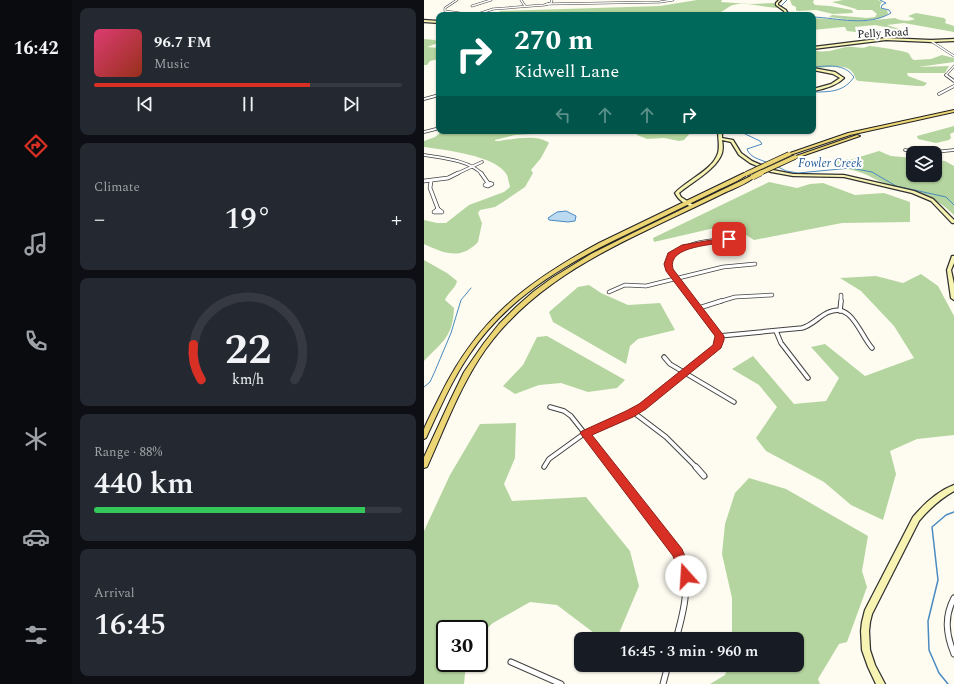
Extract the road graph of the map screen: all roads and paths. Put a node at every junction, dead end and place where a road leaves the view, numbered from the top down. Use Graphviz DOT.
graph roads {
  1 [pos="457,0"];
  2 [pos="491,0"];
  3 [pos="521,0"];
  4 [pos="552,0"];
  5 [pos="672,0"];
  6 [pos="780,0"];
  7 [pos="639,1"];
  8 [pos="547,4"];
  9 [pos="472,6"];
  10 [pos="525,6"];
  11 [pos="452,12"];
  12 [pos="482,12"];
  13 [pos="786,12"];
  14 [pos="424,21"];
  15 [pos="436,22"];
  16 [pos="954,40"];
  17 [pos="931,41"];
  18 [pos="816,48"];
  19 [pos="954,56"];
  20 [pos="954,66"];
  21 [pos="816,69"];
  22 [pos="954,81"];
  23 [pos="954,86"];
  24 [pos="816,89"];
  25 [pos="939,94"];
  26 [pos="436,96"];
  27 [pos="424,98"];
  28 [pos="954,111"];
  29 [pos="954,115"];
  30 [pos="436,129"];
  31 [pos="424,132"];
  32 [pos="720,134"];
  33 [pos="720,139"];
  34 [pos="905,150"];
  35 [pos="954,150"];
  36 [pos="424,155"];
  37 [pos="482,162"];
  38 [pos="470,168"];
  39 [pos="424,181"];
  40 [pos="431,181"];
  41 [pos="488,183"];
  42 [pos="690,205"];
  43 [pos="438,209"];
  44 [pos="954,222"];
  45 [pos="742,237"];
  46 [pos="954,257"];
  47 [pos="755,264"];
  48 [pos="676,279"];
  49 [pos="609,292"];
  50 [pos="772,295"];
  51 [pos="841,295"];
  52 [pos="954,298"];
  53 [pos="699,308"];
  54 [pos="840,311"];
  55 [pos="776,331"];
  56 [pos="719,336"];
  57 [pos="872,348"];
  58 [pos="664,357"];
  59 [pos="685,373"];
  60 [pos="808,378"];
  61 [pos="734,402"];
  62 [pos="550,407"];
  63 [pos="633,412"];
  64 [pos="585,433"];
  65 [pos="424,436"];
  66 [pos="424,465"];
  67 [pos="544,467"];
  68 [pos="704,476"];
  69 [pos="954,488"];
  70 [pos="954,598"];
  71 [pos="678,632"];
  72 [pos="954,654"];
  73 [pos="511,662"];
  74 [pos="666,672"];
  75 [pos="561,684"];
  76 [pos="662,684"];
  77 [pos="881,684"];
  1 -- 11 [label="street"];
  2 -- 9 [label="street"];
  3 -- 10 [label="street"];
  4 -- 8 [label="street"];
  5 -- 7 [label="street"];
  6 -- 13 [label="main road"];
  7 -- 8 [label="street"];
  8 -- 10 [label="street"];
  10 -- 12 [label="street"];
  14 -- 15 [label="main road"];
  16 -- 17 [label="main road, Pelly Road"];
  17 -- 18 [label="main road, Pelly Road"];
  17 -- 19 [label="street"];
  20 -- 22 [label="street"];
  21 -- 24 [label="main road"];
  23 -- 25 [label="street"];
  26 -- 27 [label="street"];
  28 -- 42 [label="main road, bridge"];
  29 -- 42 [label="main road, bridge"];
  30 -- 31 [label="street"];
  32 -- 33 [label="main road"];
  33 -- 42 [label="main road"];
  33 -- 44 [label="main road"];
  34 -- 35 [label="street"];
  36 -- 38 [label="street"];
  37 -- 38 [label="street"];
  38 -- 40 [label="street"];
  38 -- 41 [label="street"];
  39 -- 40 [label="street"];
  40 -- 43 [label="street"];
  42 -- 65 [label="main road"];
  42 -- 66 [label="main road"];
  45 -- 48 [label="street"];
  46 -- 52 [label="main road"];
  47 -- 48 [label="street"];
  48 -- 49 [label="street"];
  48 -- 53 [label="street"];
  50 -- 53 [label="street"];
  51 -- 54 [label="street"];
  53 -- 56 [label="street"];
  54 -- 55 [label="street"];
  54 -- 57 [label="street"];
  55 -- 56 [label="street"];
  55 -- 60 [label="street"];
  56 -- 59 [label="street"];
  58 -- 59 [label="street"];
  59 -- 61 [label="street"];
  59 -- 63 [label="street"];
  62 -- 64 [label="street"];
  63 -- 64 [label="street"];
  63 -- 68 [label="street"];
  64 -- 67 [label="street"];
  64 -- 71 [label="street"];
  69 -- 77 [label="main road"];
  70 -- 72 [label="street"];
  73 -- 75 [label="street"];
  74 -- 76 [label="street"];
}
